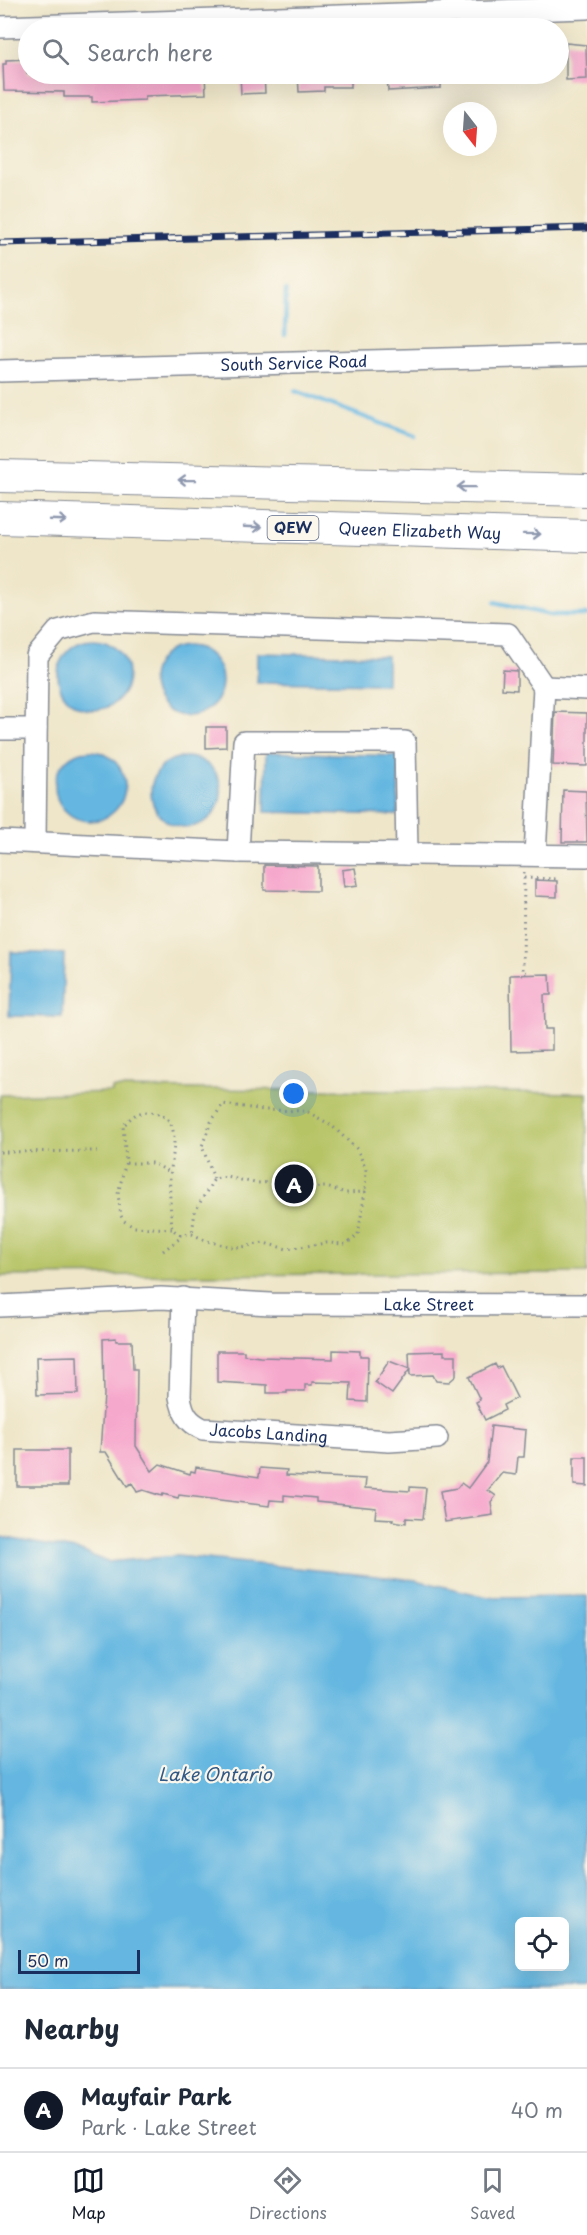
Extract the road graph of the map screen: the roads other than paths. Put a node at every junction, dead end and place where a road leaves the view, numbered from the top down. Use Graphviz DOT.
graph roads {
  1 [pos="587,8"];
  2 [pos="278,18"];
  3 [pos="18,26"];
  4 [pos="0,27"];
  5 [pos="587,355"];
  6 [pos="0,371"];
  7 [pos="0,476"];
  8 [pos="587,490"];
  9 [pos="0,518"];
  10 [pos="587,536"];
  11 [pos="544,687"];
  12 [pos="587,689"];
  13 [pos="0,729"];
  14 [pos="36,729"];
  15 [pos="0,841"];
  16 [pos="35,841"];
  17 [pos="238,852"];
  18 [pos="407,854"];
  19 [pos="530,855"];
  20 [pos="587,856"];
  21 [pos="183,1304"];
  22 [pos="587,1305"];
  23 [pos="0,1306"];
  24 [pos="437,1438"];
  1 -- 2 [label="street"];
  3 -- 4 [label="street"];
  5 -- 6 [label="street, South Service Road"];
  8 -- 7 [label="highway, one-way"];
  9 -- 10 [label="highway, Queen Elizabeth Way / QEW, one-way"];
  11 -- 12 [label="street"];
  11 -- 14 [label="street"];
  11 -- 19 [label="street"];
  13 -- 14 [label="street"];
  14 -- 16 [label="street"];
  15 -- 16 [label="street"];
  16 -- 17 [label="street"];
  17 -- 18 [label="street"];
  17 -- 18 [label="street"];
  18 -- 19 [label="street"];
  19 -- 20 [label="street"];
  21 -- 22 [label="street, Lake Street"];
  21 -- 23 [label="street, Lake Street"];
  21 -- 24 [label="street, Jacobs Landing"];
}
